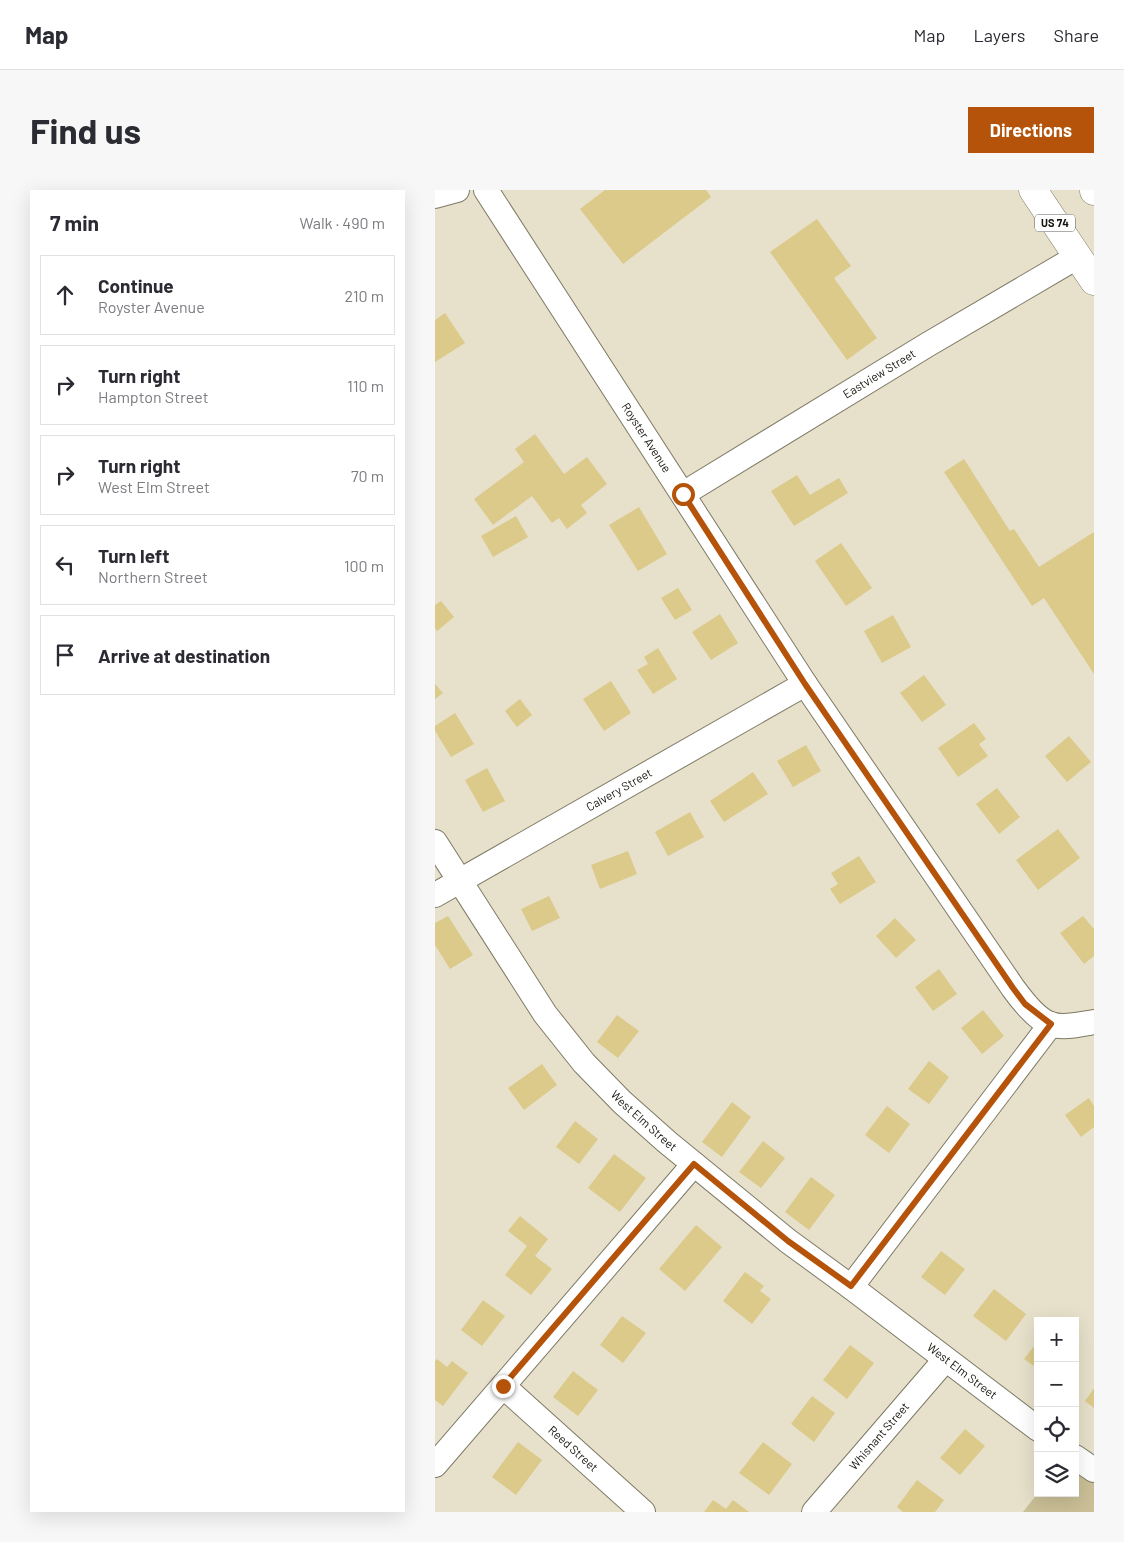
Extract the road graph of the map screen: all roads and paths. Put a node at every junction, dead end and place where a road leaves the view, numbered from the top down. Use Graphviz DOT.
graph roads {
  1 [pos="457,190"];
  2 [pos="486,190"];
  3 [pos="1033,190"];
  4 [pos="435,196"];
  5 [pos="1077,257"];
  6 [pos="1094,281"];
  7 [pos="683,494"];
  8 [pos="805,684"];
  9 [pos="435,842"];
  10 [pos="460,880"];
  11 [pos="435,895"];
  12 [pos="1094,1022"];
  13 [pos="1051,1024"];
  14 [pos="694,1164"];
  15 [pos="851,1286"];
  16 [pos="945,1360"];
  17 [pos="503,1386"];
  18 [pos="1034,1426"];
  19 [pos="1079,1460"];
  20 [pos="435,1465"];
  21 [pos="1094,1470"];
  22 [pos="643,1512"];
  23 [pos="814,1512"];
  1 -- 4 [label="street"];
  2 -- 7 [label="street, Royster Avenue"];
  3 -- 5 [label="highway, US 74"];
  5 -- 6 [label="highway, US 74"];
  5 -- 7 [label="street, Eastview Street"];
  7 -- 8 [label="street, Royster Avenue"];
  8 -- 10 [label="street, Calvery Street"];
  8 -- 13 [label="street, Royster Avenue"];
  9 -- 10 [label="street, West Elm Street"];
  10 -- 11 [label="street, Calvery Street"];
  10 -- 14 [label="street, West Elm Street"];
  12 -- 13 [label="street"];
  13 -- 15 [label="street"];
  14 -- 15 [label="street, West Elm Street"];
  14 -- 17 [label="street"];
  15 -- 16 [label="street, West Elm Street"];
  16 -- 18 [label="street, West Elm Street"];
  16 -- 23 [label="street, Whisnant Street"];
  17 -- 20 [label="street"];
  17 -- 22 [label="street, Reed Street"];
  19 -- 21 [label="street"];
}
